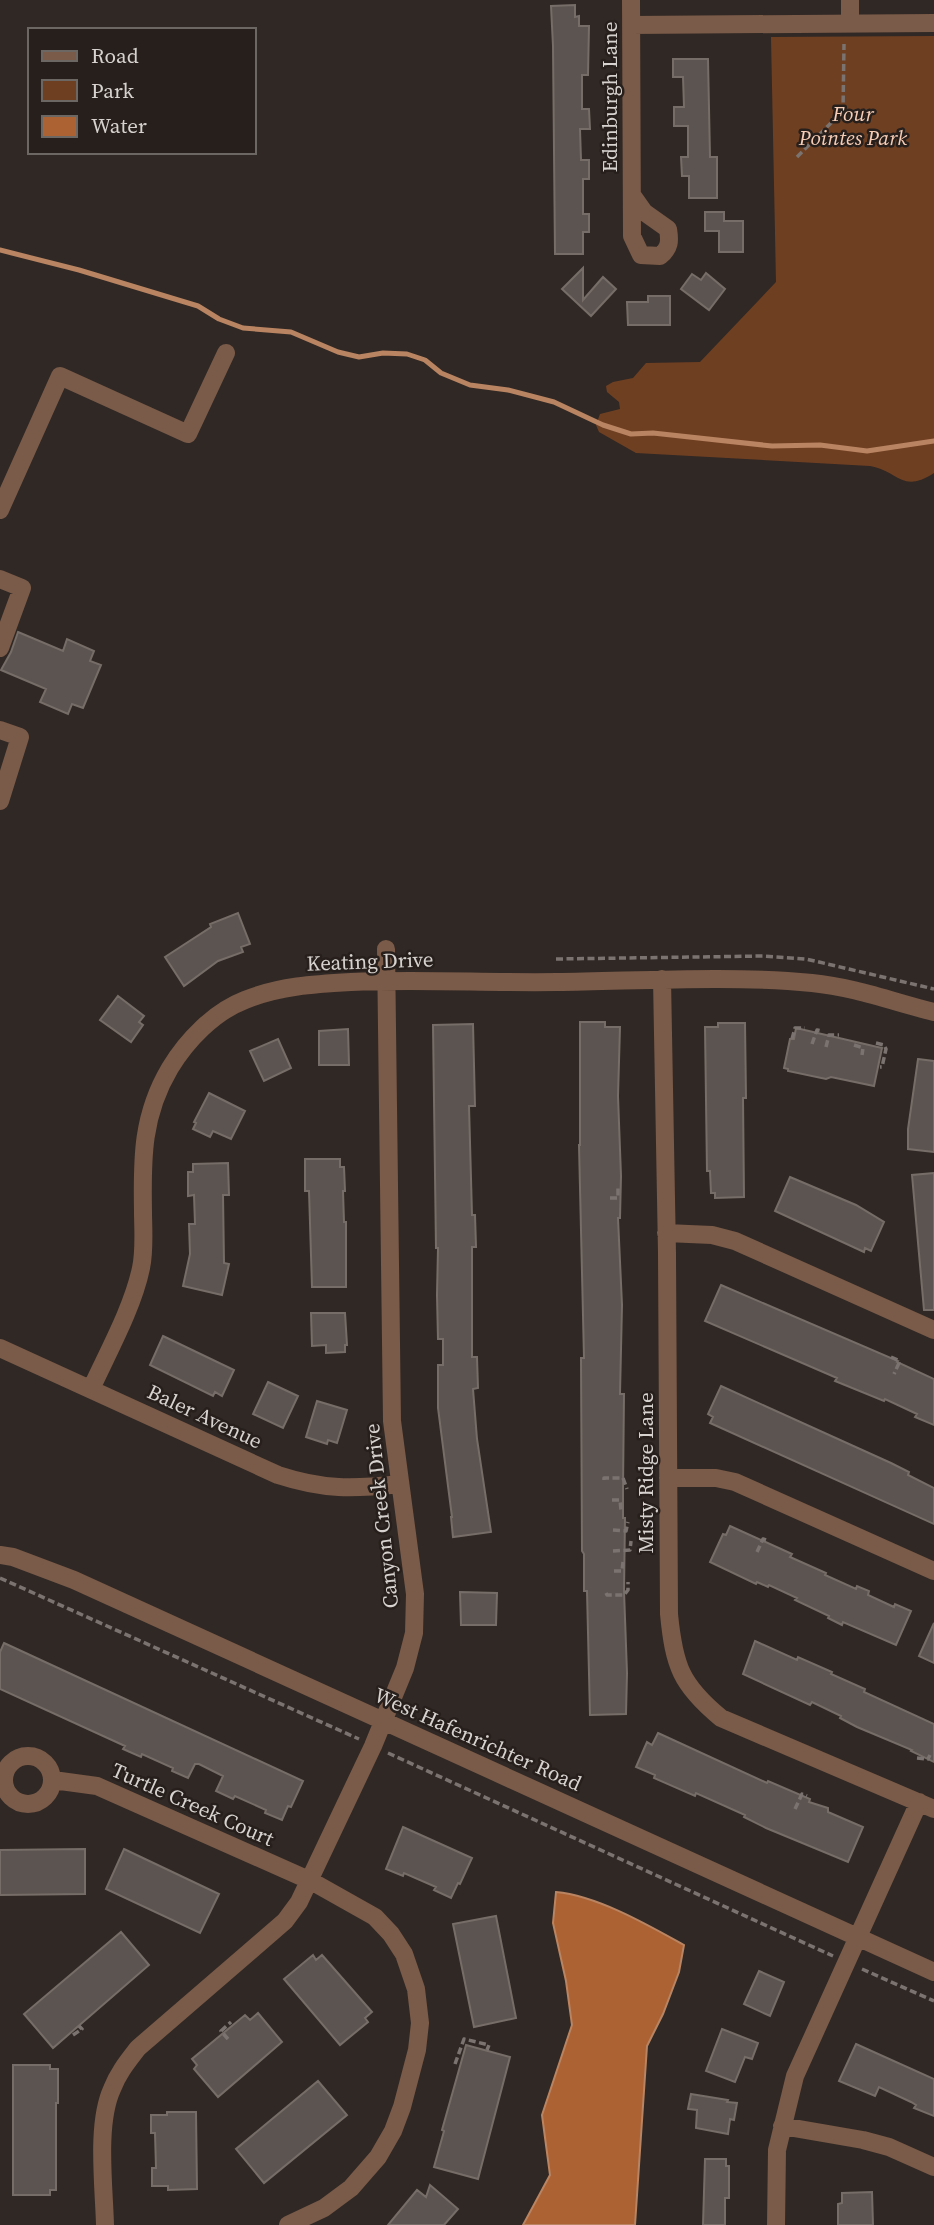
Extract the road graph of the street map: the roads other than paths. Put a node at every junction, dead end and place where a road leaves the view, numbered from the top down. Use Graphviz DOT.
graph roads {
  1 [pos="631,0"];
  2 [pos="850,0"];
  3 [pos="934,23"];
  4 [pos="850,24"];
  5 [pos="631,25"];
  6 [pos="632,195"];
  7 [pos="226,353"];
  8 [pos="0,510"];
  9 [pos="0,579"];
  10 [pos="0,648"];
  11 [pos="0,730"];
  12 [pos="0,801"];
  13 [pos="386,949"];
  14 [pos="662,979"];
  15 [pos="387,980"];
  16 [pos="934,1012"];
  17 [pos="666,1233"];
  18 [pos="934,1330"];
  19 [pos="0,1348"];
  20 [pos="91,1389"];
  21 [pos="668,1478"];
  22 [pos="400,1485"];
  23 [pos="0,1555"];
  24 [pos="934,1571"];
  25 [pos="383,1721"];
  26 [pos="53,1780"];
  27 [pos="926,1806"];
  28 [pos="311,1881"];
  29 [pos="858,1937"];
  30 [pos="934,1972"];
  31 [pos="782,2126"];
  32 [pos="934,2166"];
  33 [pos="105,2225"];
  34 [pos="288,2225"];
  35 [pos="776,2225"];
  1 -- 5 [label="street, Edinburgh Lane"];
  2 -- 4 [label="street"];
  3 -- 4 [label="street"];
  4 -- 5 [label="street"];
  5 -- 6 [label="street, Edinburgh Lane"];
  7 -- 8 [label="street"];
  9 -- 10 [label="street"];
  11 -- 12 [label="street"];
  13 -- 15 [label="street, Canyon Creek Drive"];
  14 -- 15 [label="street, Keating Drive"];
  14 -- 16 [label="street, Keating Drive"];
  14 -- 17 [label="street, Misty Ridge Lane"];
  15 -- 20 [label="street, Keating Drive"];
  15 -- 22 [label="street, Canyon Creek Drive"];
  17 -- 18 [label="street"];
  17 -- 21 [label="street, Misty Ridge Lane"];
  19 -- 20 [label="street, Baler Avenue"];
  20 -- 22 [label="street, Baler Avenue"];
  21 -- 24 [label="street"];
  21 -- 27 [label="street, Misty Ridge Lane"];
  22 -- 25 [label="street, Canyon Creek Drive"];
  23 -- 25 [label="street, West Hafenrichter Road"];
  25 -- 28 [label="street, Canyon Creek Drive"];
  25 -- 29 [label="street, West Hafenrichter Road"];
  26 -- 28 [label="street, Turtle Creek Court"];
  27 -- 29 [label="street"];
  28 -- 33 [label="street, Canyon Creek Drive"];
  28 -- 34 [label="street, Turtle Creek Court"];
  29 -- 30 [label="street, West Hafenrichter Road"];
  29 -- 31 [label="street"];
  31 -- 32 [label="street"];
  31 -- 35 [label="street"];
}
